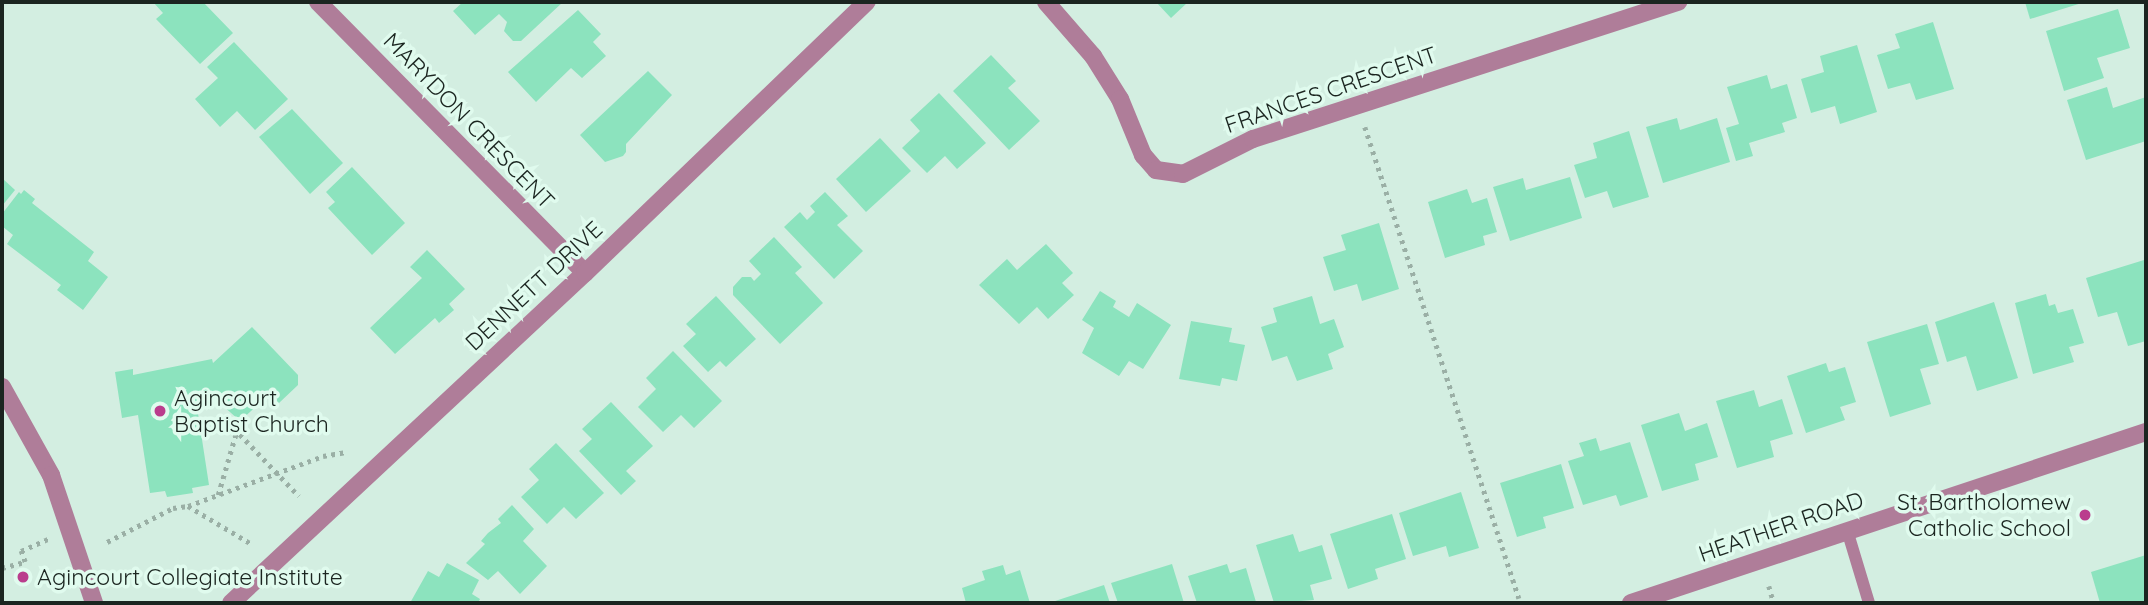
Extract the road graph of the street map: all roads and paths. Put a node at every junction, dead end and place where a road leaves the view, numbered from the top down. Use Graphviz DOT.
graph roads {
  1 [pos="318,2"];
  2 [pos="867,2"];
  3 [pos="1046,2"];
  4 [pos="1678,2"];
  5 [pos="1357,104"];
  6 [pos="585,273"];
  7 [pos="2,387"];
  8 [pos="234,422"];
  9 [pos="237,430"];
  10 [pos="2146,432"];
  11 [pos="345,452"];
  12 [pos="277,473"];
  13 [pos="218,495"];
  14 [pos="299,496"];
  15 [pos="188,506"];
  16 [pos="69,525"];
  17 [pos="1847,530"];
  18 [pos="107,542"];
  19 [pos="250,543"];
  20 [pos="2,568"];
  21 [pos="1769,586"];
  22 [pos="1519,599"];
  23 [pos="94,603"];
  24 [pos="231,603"];
  25 [pos="1631,603"];
  26 [pos="1774,603"];
  27 [pos="1869,603"];
  1 -- 6 [label="street, MARYDON CRESCENT"];
  2 -- 6 [label="street, DENNETT DRIVE"];
  3 -- 5 [label="street, FRANCES CRESCENT"];
  4 -- 5 [label="street, FRANCES CRESCENT"];
  5 -- 22 [label="path"];
  6 -- 24 [label="street, DENNETT DRIVE"];
  7 -- 16 [label="street"];
  8 -- 9 [label="path"];
  9 -- 12 [label="path"];
  9 -- 13 [label="path"];
  10 -- 17 [label="street, HEATHER ROAD"];
  11 -- 12 [label="path"];
  12 -- 13 [label="path"];
  12 -- 14 [label="path"];
  13 -- 15 [label="path"];
  15 -- 18 [label="path"];
  15 -- 19 [label="path"];
  16 -- 20 [label="path"];
  16 -- 23 [label="street"];
  17 -- 25 [label="street, HEATHER ROAD"];
  17 -- 27 [label="lane"];
  21 -- 26 [label="path"];
}
